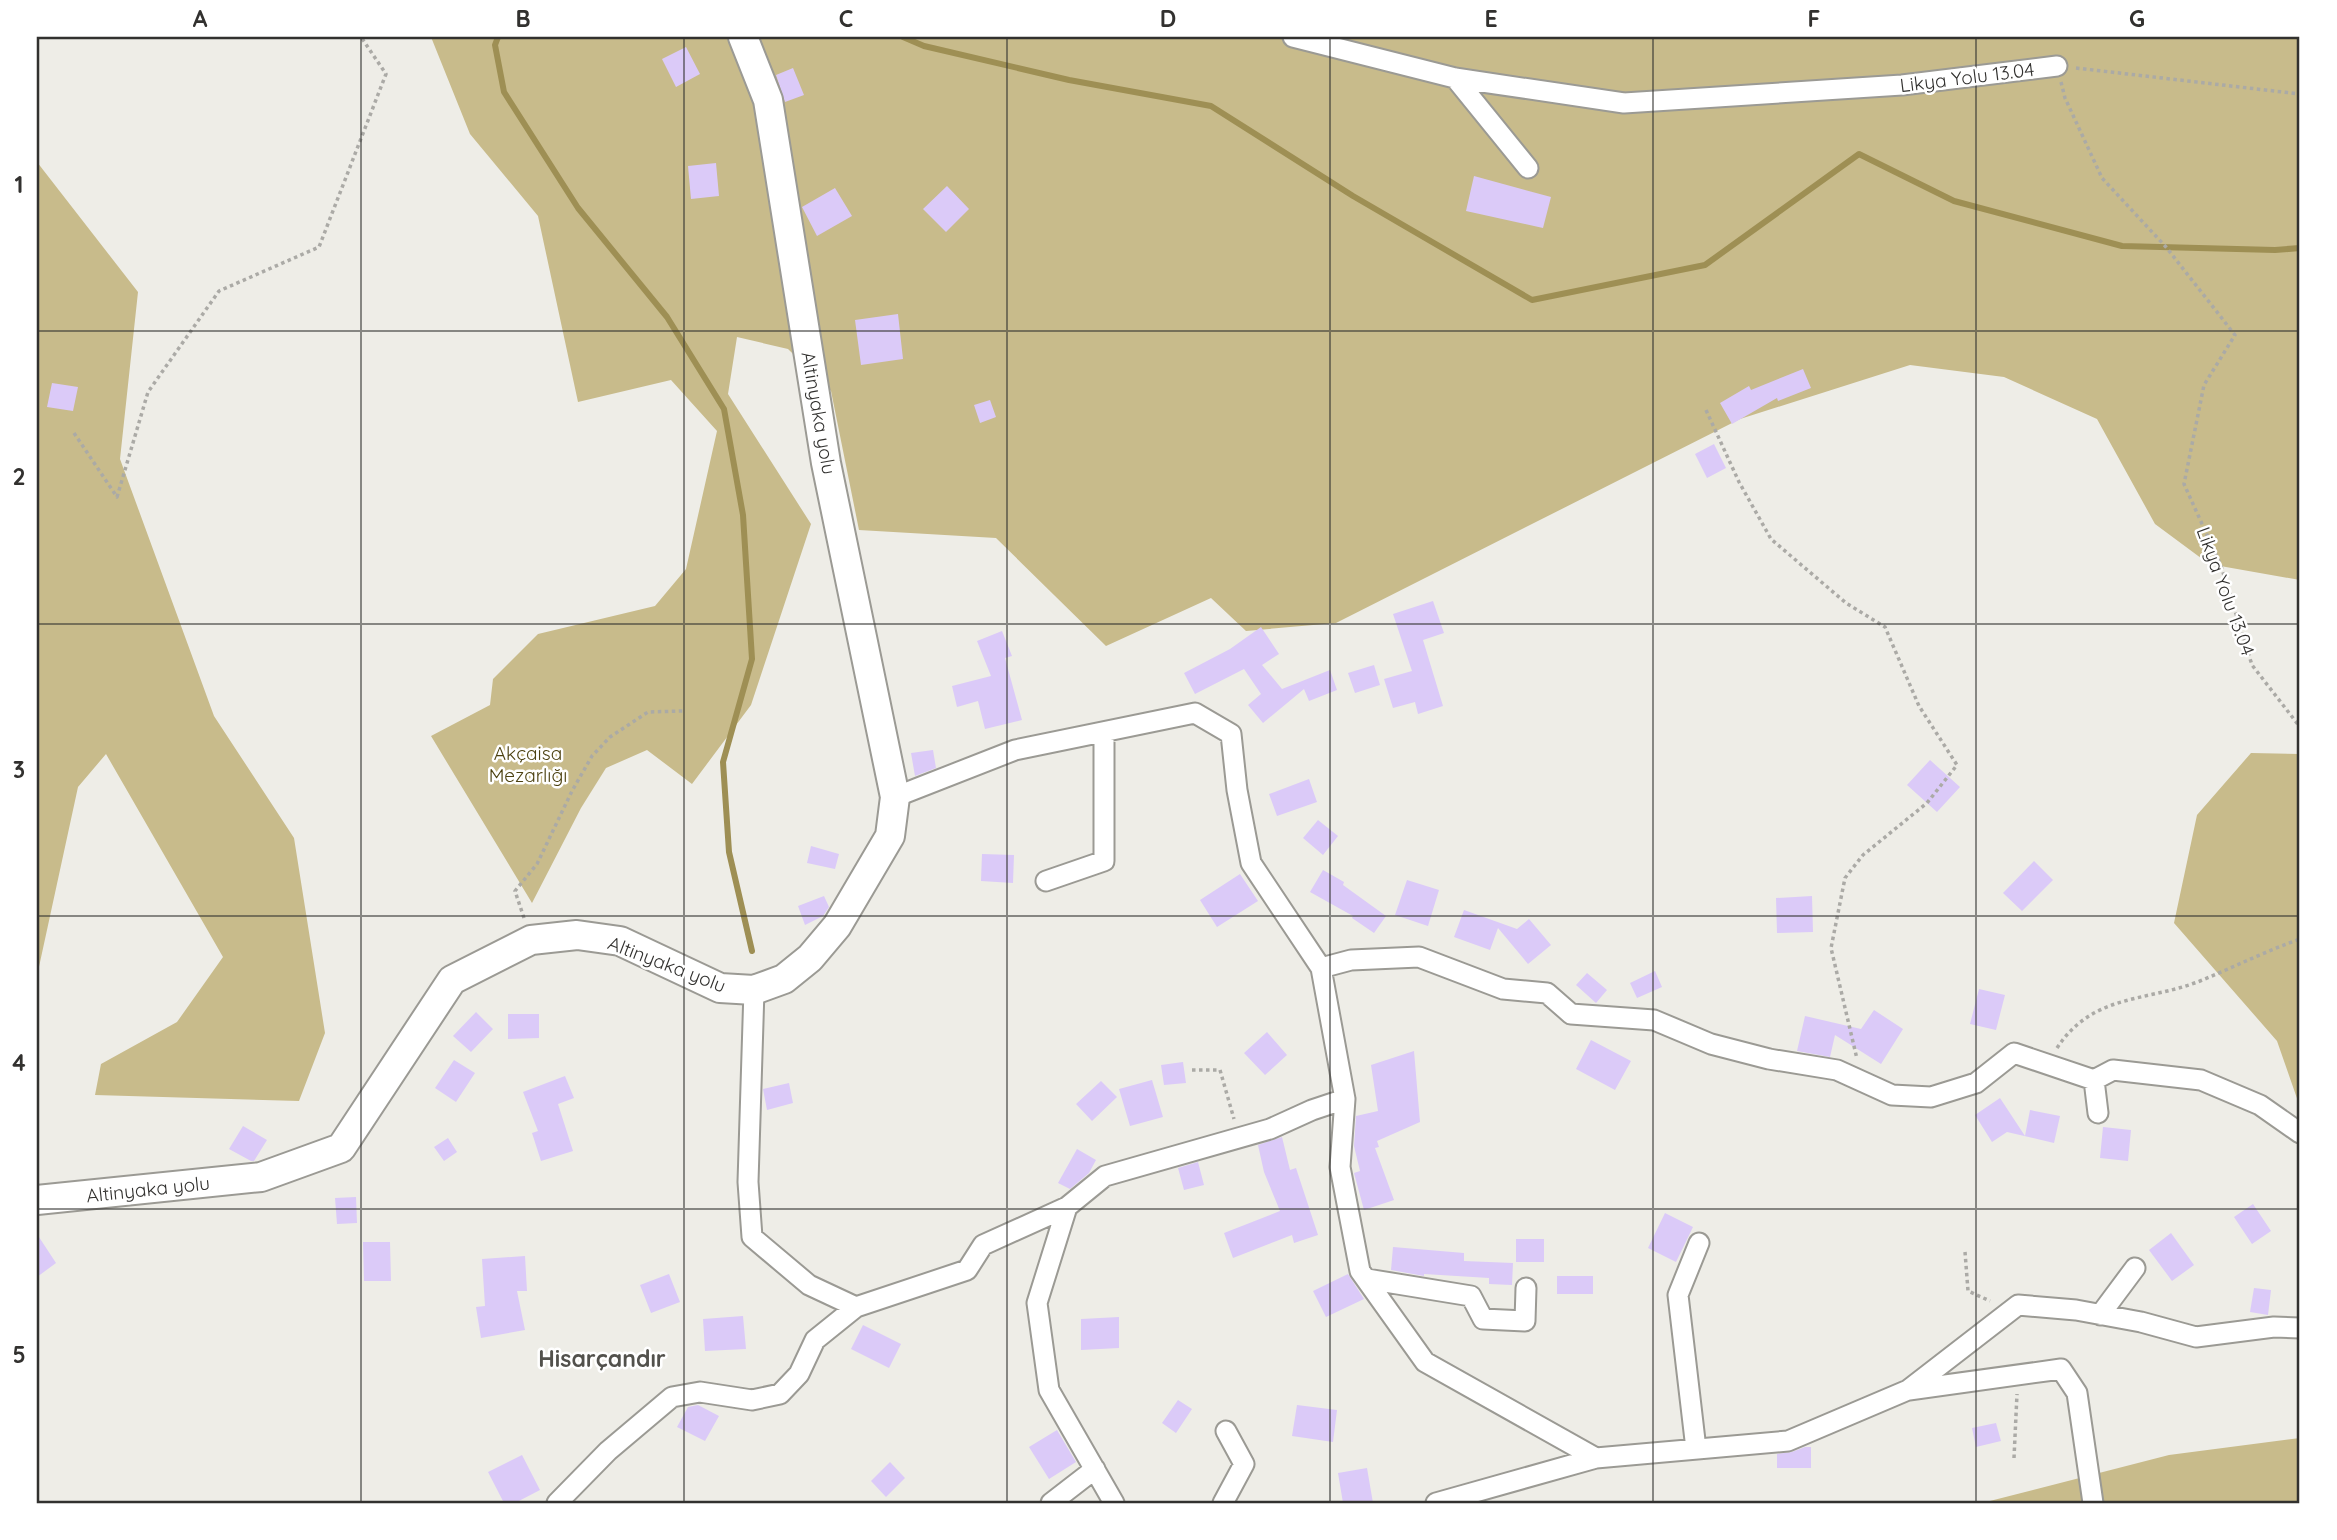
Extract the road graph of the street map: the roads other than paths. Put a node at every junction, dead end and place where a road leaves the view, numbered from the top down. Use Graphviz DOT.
graph roads {
  1 [pos="743,37"];
  2 [pos="1293,37"];
  3 [pos="2057,66"];
  4 [pos="1455,78"];
  5 [pos="1528,168"];
  6 [pos="1104,732"];
  7 [pos="895,797"];
  8 [pos="1046,881"];
  9 [pos="1321,968"];
  10 [pos="754,990"];
  11 [pos="2094,1080"];
  12 [pos="1345,1099"];
  13 [pos="2098,1113"];
  14 [pos="2300,1133"];
  15 [pos="37,1200"];
  16 [pos="1067,1207"];
  17 [pos="1699,1243"];
  18 [pos="2136,1268"];
  19 [pos="1367,1279"];
  20 [pos="1526,1288"];
  21 [pos="856,1307"];
  22 [pos="2100,1315"];
  23 [pos="2300,1328"];
  24 [pos="1908,1390"];
  25 [pos="1226,1431"];
  26 [pos="1696,1449"];
  27 [pos="1596,1458"];
  28 [pos="1095,1469"];
  29 [pos="557,1503"];
  30 [pos="1051,1503"];
  31 [pos="1114,1503"];
  32 [pos="1223,1503"];
  33 [pos="1436,1503"];
  34 [pos="2093,1503"];
  1 -- 7 [label="main road, Altinyaka yolu"];
  2 -- 4 [label="street, Likya Yolu 13.04"];
  3 -- 4 [label="street, Likya Yolu 13.04"];
  4 -- 5 [label="street"];
  6 -- 7 [label="street"];
  6 -- 8 [label="street"];
  6 -- 9 [label="street"];
  7 -- 10 [label="main road, Altinyaka yolu"];
  9 -- 11 [label="street"];
  9 -- 12 [label="street"];
  10 -- 15 [label="main road, Altinyaka yolu"];
  10 -- 21 [label="street"];
  11 -- 13 [label="street"];
  11 -- 14 [label="street"];
  12 -- 16 [label="street"];
  12 -- 19 [label="street"];
  16 -- 21 [label="street"];
  16 -- 28 [label="street"];
  17 -- 26 [label="street"];
  18 -- 22 [label="street"];
  19 -- 20 [label="street"];
  19 -- 27 [label="street"];
  21 -- 29 [label="street"];
  22 -- 23 [label="street"];
  22 -- 24 [label="street"];
  24 -- 26 [label="street"];
  24 -- 34 [label="street"];
  25 -- 32 [label="street"];
  26 -- 27 [label="street"];
  27 -- 33 [label="street"];
  28 -- 30 [label="street"];
  28 -- 31 [label="street"];
}
